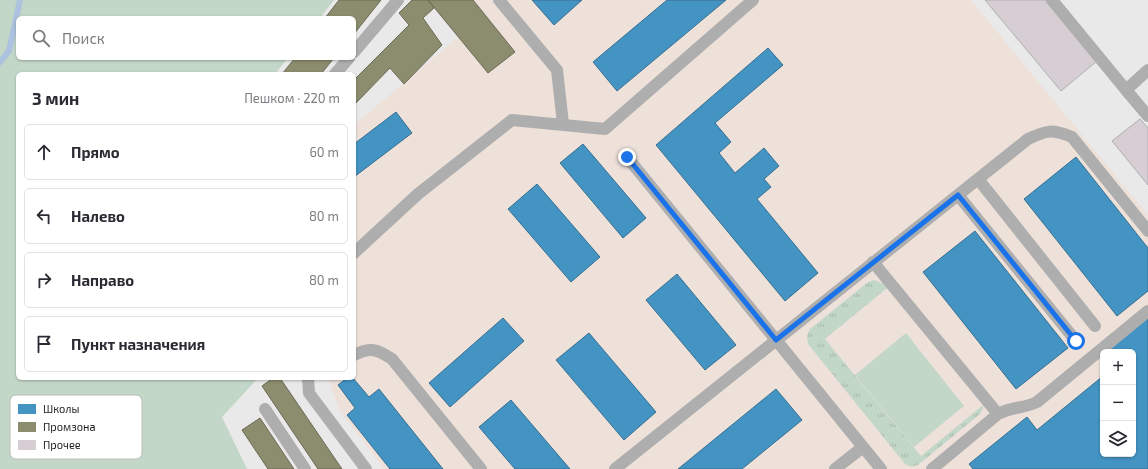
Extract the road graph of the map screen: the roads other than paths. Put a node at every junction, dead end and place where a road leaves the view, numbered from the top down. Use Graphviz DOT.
graph roads {
  1 [pos="398,0"];
  2 [pos="499,0"];
  3 [pos="753,0"];
  4 [pos="1052,0"];
  5 [pos="356,50"];
  6 [pos="347,60"];
  7 [pos="1148,70"];
  8 [pos="337,72"];
  9 [pos="1126,90"];
  10 [pos="1148,116"];
  11 [pos="563,124"];
  12 [pos="627,157"];
  13 [pos="978,179"];
  14 [pos="958,195"];
  15 [pos="1148,231"];
  16 [pos="356,251"];
  17 [pos="874,262"];
  18 [pos="1148,311"];
  19 [pos="1095,326"];
  20 [pos="776,340"];
  21 [pos="1076,341"];
  22 [pos="356,354"];
  23 [pos="308,380"];
  24 [pos="264,409"];
  25 [pos="998,414"];
  26 [pos="863,447"];
  27 [pos="305,469"];
  28 [pos="366,469"];
  29 [pos="481,469"];
  30 [pos="615,469"];
  31 [pos="835,469"];
  32 [pos="881,469"];
  33 [pos="932,469"];
  1 -- 5 [label="lane"];
  2 -- 11 [label="lane"];
  3 -- 11 [label="lane"];
  4 -- 9 [label="lane"];
  6 -- 8 [label="lane"];
  7 -- 9 [label="lane"];
  9 -- 10 [label="lane"];
  11 -- 16 [label="lane"];
  12 -- 20 [label="lane"];
  13 -- 14 [label="lane"];
  13 -- 15 [label="lane"];
  13 -- 19 [label="lane"];
  14 -- 17 [label="lane"];
  14 -- 21 [label="lane"];
  17 -- 20 [label="lane"];
  17 -- 25 [label="lane"];
  18 -- 25 [label="lane"];
  20 -- 26 [label="lane"];
  20 -- 30 [label="lane"];
  22 -- 29 [label="lane"];
  23 -- 28 [label="lane"];
  24 -- 27 [label="lane"];
  25 -- 33 [label="lane"];
  26 -- 31 [label="lane"];
  26 -- 32 [label="lane"];
}
